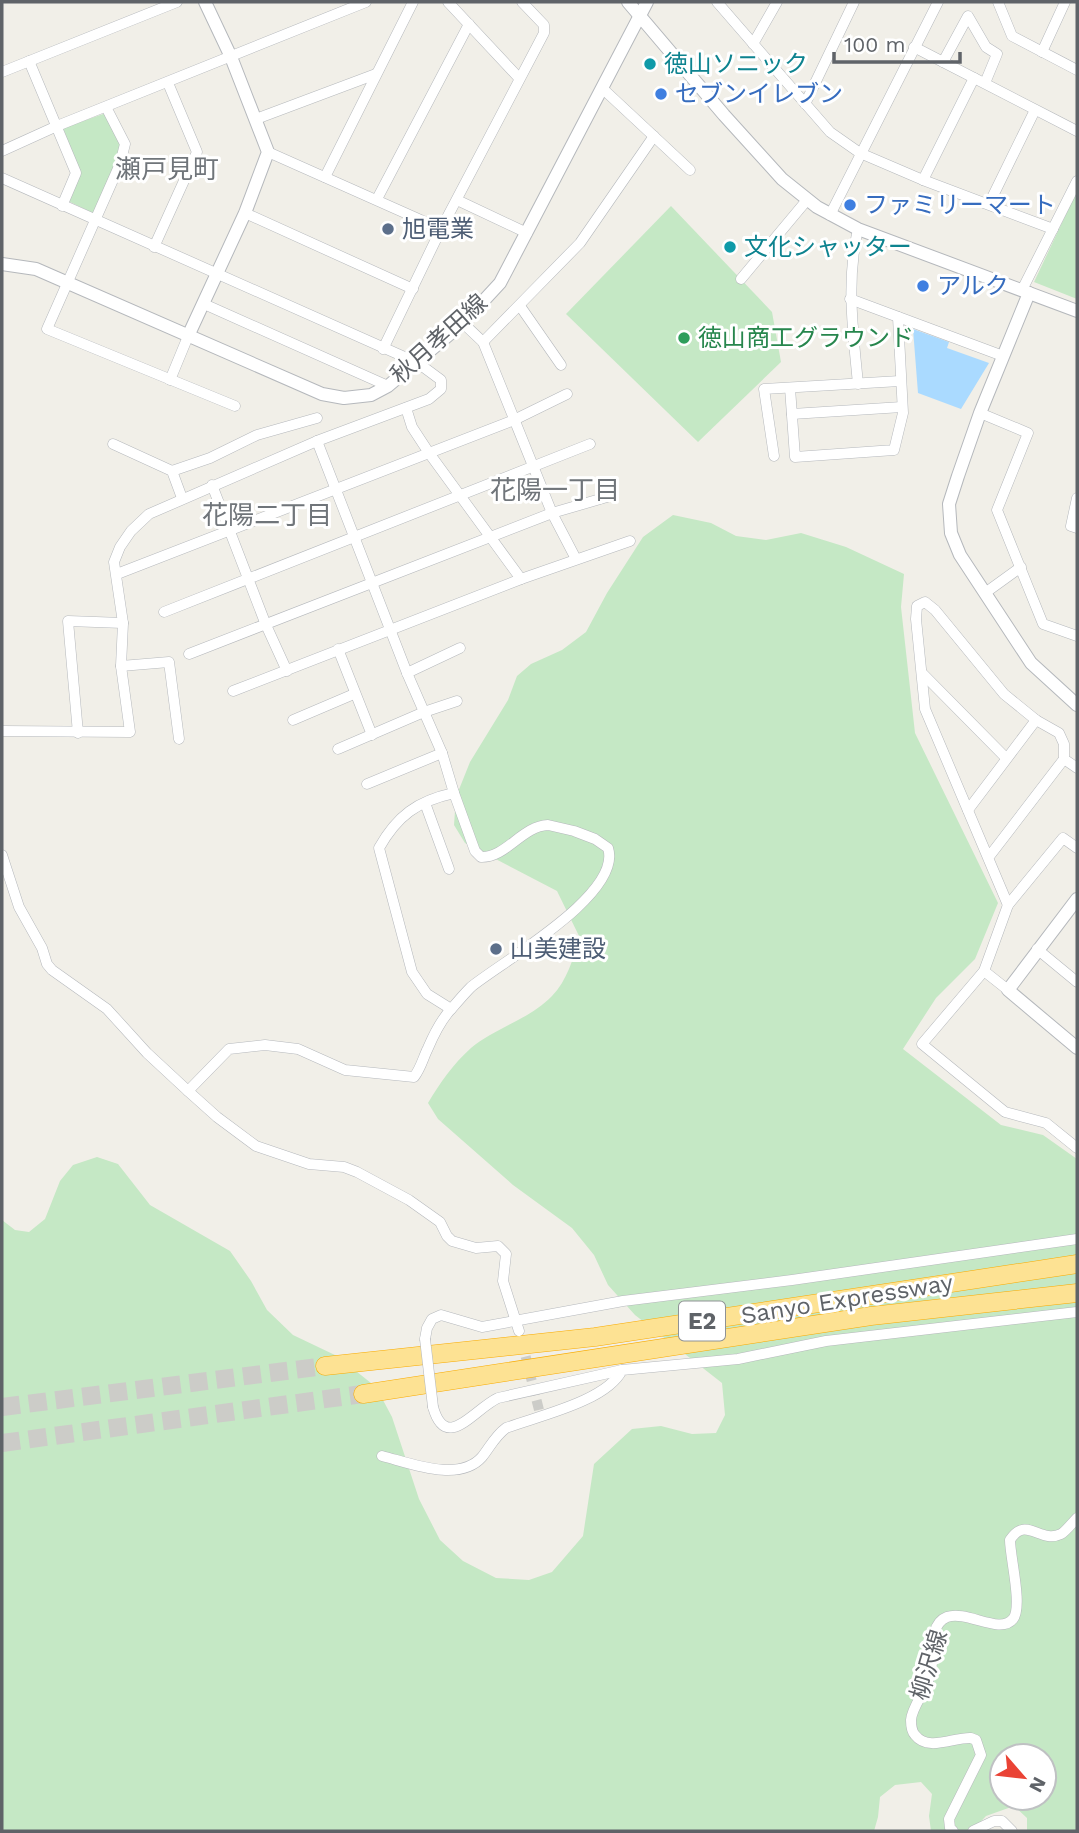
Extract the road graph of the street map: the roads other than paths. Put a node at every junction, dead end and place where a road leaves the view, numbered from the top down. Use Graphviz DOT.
graph roads {
  1 [pos="177,2"];
  2 [pos="205,2"];
  3 [pos="366,2"];
  4 [pos="413,2"];
  5 [pos="448,2"];
  6 [pos="522,2"];
  7 [pos="628,2"];
  8 [pos="647,2"];
  9 [pos="717,2"];
  10 [pos="776,2"];
  11 [pos="854,2"];
  12 [pos="938,2"];
  13 [pos="998,2"];
  14 [pos="1065,2"];
  15 [pos="640,16"];
  16 [pos="469,24"];
  17 [pos="753,44"];
  18 [pos="914,47"];
  19 [pos="1042,52"];
  20 [pos="231,57"];
  21 [pos="29,61"];
  22 [pos="943,62"];
  23 [pos="1077,70"];
  24 [pos="2,72"];
  25 [pos="376,74"];
  26 [pos="519,78"];
  27 [pos="974,78"];
  28 [pos="168,83"];
  29 [pos="985,83"];
  30 [pos="603,88"];
  31 [pos="804,104"];
  32 [pos="106,107"];
  33 [pos="1035,110"];
  34 [pos="256,119"];
  35 [pos="57,126"];
  36 [pos="1077,131"];
  37 [pos="653,136"];
  38 [pos="2,151"];
  39 [pos="268,152"];
  40 [pos="860,153"];
  41 [pos="690,170"];
  42 [pos="325,177"];
  43 [pos="2,178"];
  44 [pos="923,180"];
  45 [pos="1077,181"];
  46 [pos="377,199"];
  47 [pos="457,200"];
  48 [pos="807,200"];
  49 [pos="989,204"];
  50 [pos="62,205"];
  51 [pos="245,213"];
  52 [pos="830,215"];
  53 [pos="95,219"];
  54 [pos="441,229"];
  55 [pos="858,229"];
  56 [pos="1053,229"];
  57 [pos="527,233"];
  58 [pos="154,247"];
  59 [pos="2,264"];
  60 [pos="216,274"];
  61 [pos="741,279"];
  62 [pos="66,282"];
  63 [pos="413,289"];
  64 [pos="1026,291"];
  65 [pos="850,299"];
  66 [pos="204,303"];
  67 [pos="520,306"];
  68 [pos="1077,311"];
  69 [pos="898,317"];
  70 [pos="463,323"];
  71 [pos="190,334"];
  72 [pos="483,342"];
  73 [pos="383,349"];
  74 [pos="1003,356"];
  75 [pos="418,363"];
  76 [pos="561,365"];
  77 [pos="170,380"];
  78 [pos="900,381"];
  79 [pos="858,384"];
  80 [pos="388,386"];
  81 [pos="790,388"];
  82 [pos="567,394"];
  83 [pos="235,407"];
  84 [pos="902,407"];
  85 [pos="406,408"];
  86 [pos="980,413"];
  87 [pos="792,414"];
  88 [pos="317,418"];
  89 [pos="514,421"];
  90 [pos="317,440"];
  91 [pos="113,444"];
  92 [pos="590,444"];
  93 [pos="429,453"];
  94 [pos="774,456"];
  95 [pos="534,465"];
  96 [pos="172,471"];
  97 [pos="212,485"];
  98 [pos="336,489"];
  99 [pos="460,495"];
  100 [pos="607,497"];
  101 [pos="182,498"];
  102 [pos="1077,498"];
  103 [pos="552,513"];
  104 [pos="1077,528"];
  105 [pos="230,532"];
  106 [pos="354,537"];
  107 [pos="490,537"];
  108 [pos="630,541"];
  109 [pos="576,559"];
  110 [pos="1021,567"];
  111 [pos="117,574"];
  112 [pos="249,578"];
  113 [pos="522,579"];
  114 [pos="373,583"];
  115 [pos="985,593"];
  116 [pos="164,611"];
  117 [pos="122,623"];
  118 [pos="266,625"];
  119 [pos="391,629"];
  120 [pos="1077,636"];
  121 [pos="460,648"];
  122 [pos="338,649"];
  123 [pos="189,654"];
  124 [pos="121,666"];
  125 [pos="286,671"];
  126 [pos="407,673"];
  127 [pos="922,673"];
  128 [pos="233,691"];
  129 [pos="354,694"];
  130 [pos="457,702"];
  131 [pos="1077,705"];
  132 [pos="424,712"];
  133 [pos="293,720"];
  134 [pos="1036,720"];
  135 [pos="2,731"];
  136 [pos="78,733"];
  137 [pos="372,735"];
  138 [pos="179,739"];
  139 [pos="338,749"];
  140 [pos="442,753"];
  141 [pos="1006,758"];
  142 [pos="1064,758"];
  143 [pos="1077,768"];
  144 [pos="366,784"];
  145 [pos="454,793"];
  146 [pos="425,803"];
  147 [pos="968,810"];
  148 [pos="1077,848"];
  149 [pos="2,855"];
  150 [pos="988,858"];
  151 [pos="449,869"];
  152 [pos="1077,899"];
  153 [pos="1008,905"];
  154 [pos="1037,949"];
  155 [pos="984,971"];
  156 [pos="1077,980"];
  157 [pos="1008,990"];
  158 [pos="451,1009"];
  159 [pos="1077,1048"];
  160 [pos="188,1091"];
  161 [pos="1077,1148"];
  162 [pos="1077,1239"];
  163 [pos="1077,1264"];
  164 [pos="1077,1293"];
  165 [pos="1077,1311"];
  166 [pos="517,1326"];
  167 [pos="325,1366"];
  168 [pos="622,1370"];
  169 [pos="363,1394"];
  170 [pos="382,1456"];
  171 [pos="1077,1518"];
  172 [pos="953,1831"];
  173 [pos="973,1831"];
  174 [pos="1012,1831"];
  1 -- 21 [label="street"];
  2 -- 20 [label="street"];
  3 -- 20 [label="street"];
  4 -- 25 [label="street"];
  5 -- 16 [label="street"];
  6 -- 26 [label="street"];
  7 -- 15 [label="street"];
  8 -- 15 [label="street, 秋月孝田線"];
  9 -- 17 [label="street"];
  10 -- 17 [label="street"];
  11 -- 31 [label="street"];
  12 -- 18 [label="street"];
  13 -- 19 [label="street"];
  14 -- 19 [label="street"];
  15 -- 30 [label="street, 秋月孝田線"];
  15 -- 48 [label="street"];
  16 -- 26 [label="street"];
  16 -- 46 [label="street"];
  17 -- 31 [label="street"];
  18 -- 22 [label="street"];
  18 -- 40 [label="street"];
  19 -- 23 [label="street"];
  20 -- 28 [label="street"];
  20 -- 34 [label="street"];
  21 -- 24 [label="street"];
  21 -- 35 [label="street"];
  22 -- 27 [label="street"];
  22 -- 29 [label="street"];
  25 -- 34 [label="street"];
  25 -- 42 [label="street"];
  26 -- 47 [label="street"];
  27 -- 29 [label="street"];
  27 -- 44 [label="street"];
  28 -- 32 [label="street"];
  28 -- 58 [label="street"];
  29 -- 33 [label="street"];
  30 -- 37 [label="street"];
  30 -- 57 [label="street, 秋月孝田線"];
  31 -- 40 [label="street"];
  32 -- 35 [label="street"];
  32 -- 53 [label="street"];
  33 -- 36 [label="street"];
  33 -- 49 [label="street"];
  34 -- 39 [label="street"];
  35 -- 38 [label="street"];
  35 -- 50 [label="street"];
  37 -- 41 [label="street"];
  37 -- 67 [label="street"];
  39 -- 42 [label="street"];
  39 -- 51 [label="street"];
  40 -- 44 [label="street"];
  40 -- 52 [label="street"];
  42 -- 46 [label="street"];
  43 -- 50 [label="street"];
  44 -- 49 [label="street"];
  45 -- 56 [label="street"];
  46 -- 54 [label="street"];
  47 -- 54 [label="street"];
  47 -- 57 [label="street"];
  48 -- 52 [label="street"];
  48 -- 61 [label="street"];
  49 -- 56 [label="street"];
  50 -- 53 [label="street"];
  51 -- 60 [label="street"];
  51 -- 63 [label="street"];
  52 -- 55 [label="street"];
  53 -- 58 [label="street"];
  53 -- 62 [label="street"];
  54 -- 63 [label="street"];
  55 -- 64 [label="street"];
  55 -- 65 [label="street"];
  56 -- 64 [label="street"];
  57 -- 70 [label="street, 秋月孝田線"];
  58 -- 60 [label="street"];
  59 -- 62 [label="street, 秋月孝田線"];
  60 -- 66 [label="street"];
  60 -- 73 [label="street"];
  62 -- 71 [label="street, 秋月孝田線"];
  62 -- 77 [label="street"];
  63 -- 73 [label="street"];
  64 -- 68 [label="street"];
  64 -- 74 [label="street"];
  65 -- 69 [label="street"];
  65 -- 79 [label="street"];
  66 -- 71 [label="street"];
  66 -- 80 [label="street"];
  67 -- 72 [label="street"];
  67 -- 76 [label="street"];
  69 -- 74 [label="street"];
  69 -- 78 [label="street"];
  70 -- 72 [label="street"];
  70 -- 75 [label="street, 秋月孝田線"];
  71 -- 77 [label="street"];
  71 -- 80 [label="street, 秋月孝田線"];
  72 -- 89 [label="street"];
  73 -- 75 [label="street"];
  74 -- 86 [label="street"];
  75 -- 80 [label="street, 秋月孝田線"];
  75 -- 85 [label="street"];
  77 -- 83 [label="street"];
  78 -- 79 [label="street"];
  78 -- 84 [label="street"];
  79 -- 81 [label="street"];
  81 -- 87 [label="street"];
  81 -- 94 [label="street"];
  82 -- 89 [label="street"];
  84 -- 87 [label="street"];
  84 -- 87 [label="street"];
  85 -- 90 [label="street"];
  85 -- 93 [label="street"];
  86 -- 110 [label="street"];
  86 -- 115 [label="street"];
  88 -- 96 [label="street"];
  89 -- 93 [label="street"];
  89 -- 95 [label="street"];
  90 -- 97 [label="street"];
  90 -- 98 [label="street"];
  91 -- 96 [label="street"];
  92 -- 95 [label="street"];
  93 -- 98 [label="street"];
  93 -- 99 [label="street"];
  95 -- 99 [label="street"];
  95 -- 103 [label="street"];
  96 -- 101 [label="street"];
  97 -- 101 [label="street"];
  97 -- 105 [label="street"];
  98 -- 105 [label="street"];
  98 -- 106 [label="street"];
  99 -- 106 [label="street"];
  99 -- 107 [label="street"];
  100 -- 103 [label="street"];
  101 -- 111 [label="street"];
  102 -- 104 [label="street"];
  103 -- 107 [label="street"];
  103 -- 109 [label="street"];
  105 -- 111 [label="street"];
  105 -- 112 [label="street"];
  106 -- 112 [label="street"];
  106 -- 114 [label="street"];
  107 -- 113 [label="street"];
  107 -- 114 [label="street"];
  108 -- 109 [label="street"];
  109 -- 113 [label="street"];
  110 -- 115 [label="street"];
  110 -- 120 [label="street"];
  111 -- 117 [label="street"];
  112 -- 116 [label="street"];
  112 -- 118 [label="street"];
  113 -- 119 [label="street"];
  114 -- 118 [label="street"];
  114 -- 119 [label="street"];
  115 -- 131 [label="street"];
  117 -- 124 [label="street"];
  117 -- 136 [label="street"];
  118 -- 123 [label="street"];
  118 -- 125 [label="street"];
  119 -- 122 [label="street"];
  119 -- 126 [label="street"];
  121 -- 126 [label="street"];
  122 -- 125 [label="street"];
  122 -- 129 [label="street"];
  124 -- 136 [label="street"];
  124 -- 138 [label="street"];
  125 -- 128 [label="street"];
  126 -- 132 [label="street"];
  127 -- 134 [label="street"];
  127 -- 141 [label="street"];
  127 -- 147 [label="street"];
  129 -- 133 [label="street"];
  129 -- 137 [label="street"];
  130 -- 132 [label="street"];
  132 -- 137 [label="street"];
  132 -- 140 [label="street"];
  134 -- 141 [label="street"];
  134 -- 142 [label="street"];
  135 -- 136 [label="street"];
  137 -- 139 [label="street"];
  140 -- 144 [label="street"];
  140 -- 145 [label="street"];
  141 -- 147 [label="street"];
  142 -- 143 [label="street"];
  142 -- 150 [label="street"];
  145 -- 146 [label="street"];
  145 -- 158 [label="street"];
  146 -- 151 [label="street"];
  146 -- 158 [label="street"];
  147 -- 150 [label="street"];
  148 -- 153 [label="street"];
  149 -- 160 [label="street"];
  150 -- 153 [label="street"];
  152 -- 154 [label="street"];
  153 -- 155 [label="street"];
  154 -- 156 [label="street"];
  154 -- 157 [label="street"];
  155 -- 157 [label="street"];
  155 -- 161 [label="street"];
  157 -- 159 [label="street"];
  158 -- 160 [label="street"];
  160 -- 166 [label="street"];
  162 -- 166 [label="street"];
  163 -- 167 [label="highway, Sanyo Expressway / E2"];
  164 -- 169 [label="highway, Sanyo Expressway / E2"];
  165 -- 168 [label="street"];
  166 -- 168 [label="street, bridge"];
  168 -- 170 [label="street"];
  171 -- 172 [label="street, 柳沢線"];
  173 -- 174 [label="street"];
}
